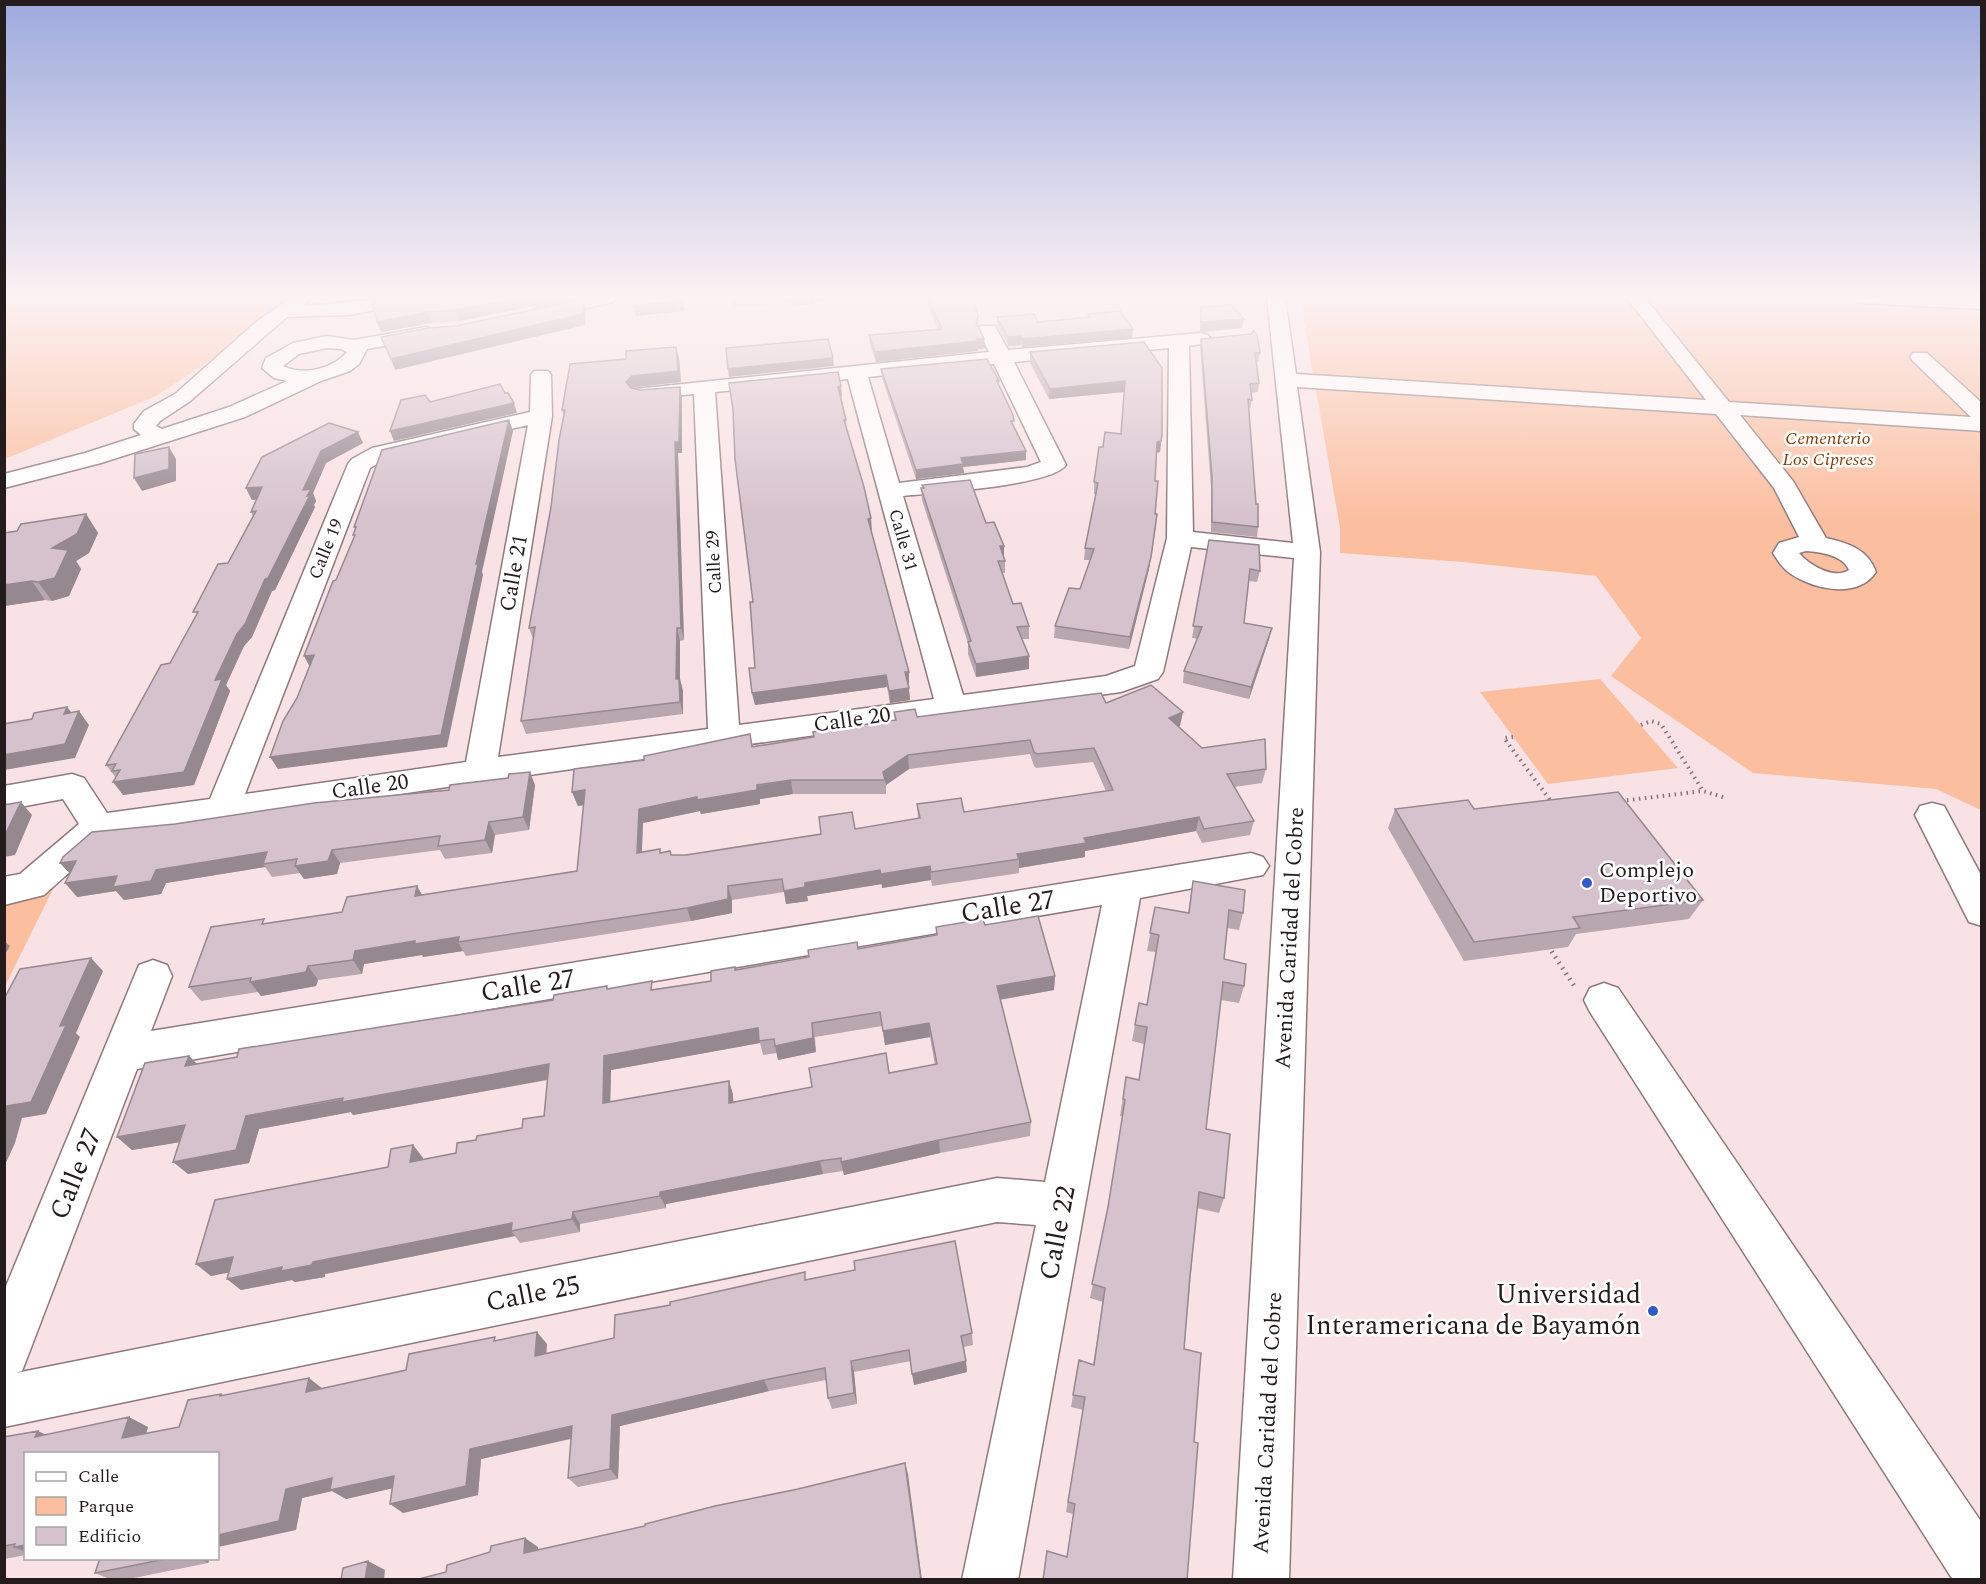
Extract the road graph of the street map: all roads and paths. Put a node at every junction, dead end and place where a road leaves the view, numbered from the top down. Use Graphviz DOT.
graph roads {
  1 [pos="211,372"];
  2 [pos="260,372"];
  3 [pos="276,372"];
  4 [pos="328,372"];
  5 [pos="856,372"];
  6 [pos="1009,372"];
  7 [pos="1179,372"];
  8 [pos="1285,372"];
  9 [pos="1694,372"];
  10 [pos="1936,372"];
  11 [pos="319,374"];
  12 [pos="256,375"];
  13 [pos="541,375"];
  14 [pos="1286,380"];
  15 [pos="704,386"];
  16 [pos="239,389"];
  17 [pos="642,393"];
  18 [pos="1722,408"];
  19 [pos="1979,413"];
  20 [pos="541,416"];
  21 [pos="194,425"];
  22 [pos="162,437"];
  23 [pos="4,482"];
  24 [pos="889,491"];
  25 [pos="1180,538"];
  26 [pos="1816,544"];
  27 [pos="1307,552"];
  28 [pos="951,707"];
  29 [pos="1641,725"];
  30 [pos="1513,736"];
  31 [pos="724,737"];
  32 [pos="480,771"];
  33 [pos="1703,791"];
  34 [pos="1723,797"];
  35 [pos="4,798"];
  36 [pos="1613,802"];
  37 [pos="222,808"];
  38 [pos="1546,810"];
  39 [pos="1932,815"];
  40 [pos="98,827"];
  41 [pos="1251,866"];
  42 [pos="1124,887"];
  43 [pos="4,891"];
  44 [pos="1982,912"];
  45 [pos="1543,938"];
  46 [pos="153,976"];
  47 [pos="1592,997"];
  48 [pos="124,1053"];
  49 [pos="1063,1205"];
  50 [pos="4,1353"];
  51 [pos="4,1401"];
  52 [pos="1982,1573"];
  53 [pos="990,1580"];
  54 [pos="1261,1580"];
  1 -- 22 [label="street"];
  2 -- 12 [label="street"];
  3 -- 11 [label="street"];
  4 -- 11 [label="street"];
  5 -- 15 [label="street"];
  5 -- 24 [label="street, Calle 31"];
  6 -- 24 [label="street"];
  7 -- 25 [label="street, Calle 20"];
  8 -- 14 [label="street, Avenida Caridad del Cobre"];
  9 -- 18 [label="street"];
  10 -- 19 [label="street"];
  11 -- 21 [label="street"];
  13 -- 20 [label="street, Calle 21"];
  14 -- 18 [label="street"];
  14 -- 27 [label="street, Avenida Caridad del Cobre"];
  15 -- 17 [label="street"];
  15 -- 31 [label="street, Calle 29"];
  16 -- 21 [label="street"];
  18 -- 19 [label="street"];
  18 -- 26 [label="street"];
  20 -- 32 [label="street, Calle 21"];
  20 -- 37 [label="street, Calle 19"];
  21 -- 22 [label="street"];
  22 -- 23 [label="street"];
  24 -- 28 [label="street, Calle 31"];
  25 -- 27 [label="street"];
  25 -- 28 [label="street, Calle 20"];
  27 -- 54 [label="street, Avenida Caridad del Cobre"];
  28 -- 31 [label="street, Calle 20"];
  29 -- 33 [label="path"];
  30 -- 38 [label="path"];
  31 -- 32 [label="street, Calle 20"];
  32 -- 37 [label="street, Calle 20"];
  33 -- 34 [label="path"];
  33 -- 36 [label="path"];
  35 -- 40 [label="street"];
  37 -- 40 [label="street, Calle 20"];
  39 -- 44 [label="street"];
  40 -- 43 [label="street"];
  41 -- 42 [label="street, Calle 27"];
  42 -- 48 [label="street, Calle 27"];
  42 -- 49 [label="street, Calle 22"];
  45 -- 47 [label="path"];
  46 -- 48 [label="street"];
  47 -- 52 [label="street"];
  48 -- 50 [label="street, Calle 27"];
  49 -- 51 [label="street, Calle 25"];
  49 -- 53 [label="street, Calle 22"];
}
